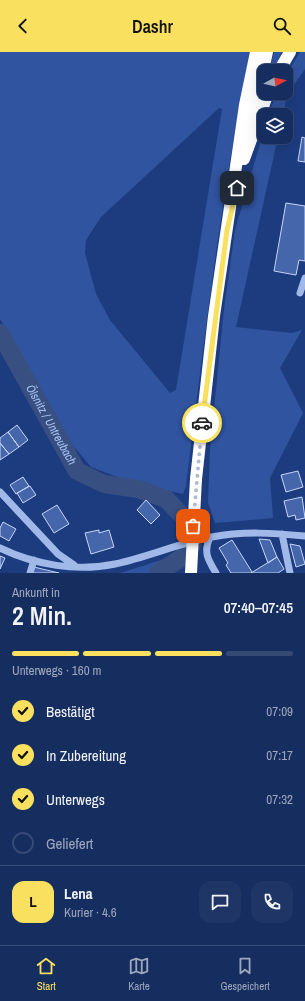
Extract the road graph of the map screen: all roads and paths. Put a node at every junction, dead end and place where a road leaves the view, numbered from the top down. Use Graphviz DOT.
graph roads {
  1 [pos="256,52"];
  2 [pos="267,52"];
  3 [pos="290,52"];
  4 [pos="283,64"];
  5 [pos="265,100"];
  6 [pos="244,160"];
  7 [pos="227,230"];
  8 [pos="305,278"];
  9 [pos="300,293"];
  10 [pos="0,492"];
  11 [pos="282,534"];
  12 [pos="305,536"];
  13 [pos="210,537"];
  14 [pos="0,548"];
  15 [pos="34,560"];
  16 [pos="80,567"];
  17 [pos="30,573"];
  18 [pos="190,573"];
  19 [pos="216,573"];
  20 [pos="290,573"];
  1 -- 7 [label="highway"];
  2 -- 6 [label="highway"];
  3 -- 4 [label="highway"];
  5 -- 6 [label="highway"];
  6 -- 7 [label="highway"];
  7 -- 18 [label="highway, bridge"];
  8 -- 9 [label="street"];
  10 -- 16 [label="street"];
  11 -- 12 [label="street"];
  11 -- 13 [label="street"];
  11 -- 20 [label="street"];
  13 -- 16 [label="street"];
  13 -- 19 [label="street"];
  14 -- 15 [label="street"];
  15 -- 16 [label="street"];
  15 -- 17 [label="street"];
}
